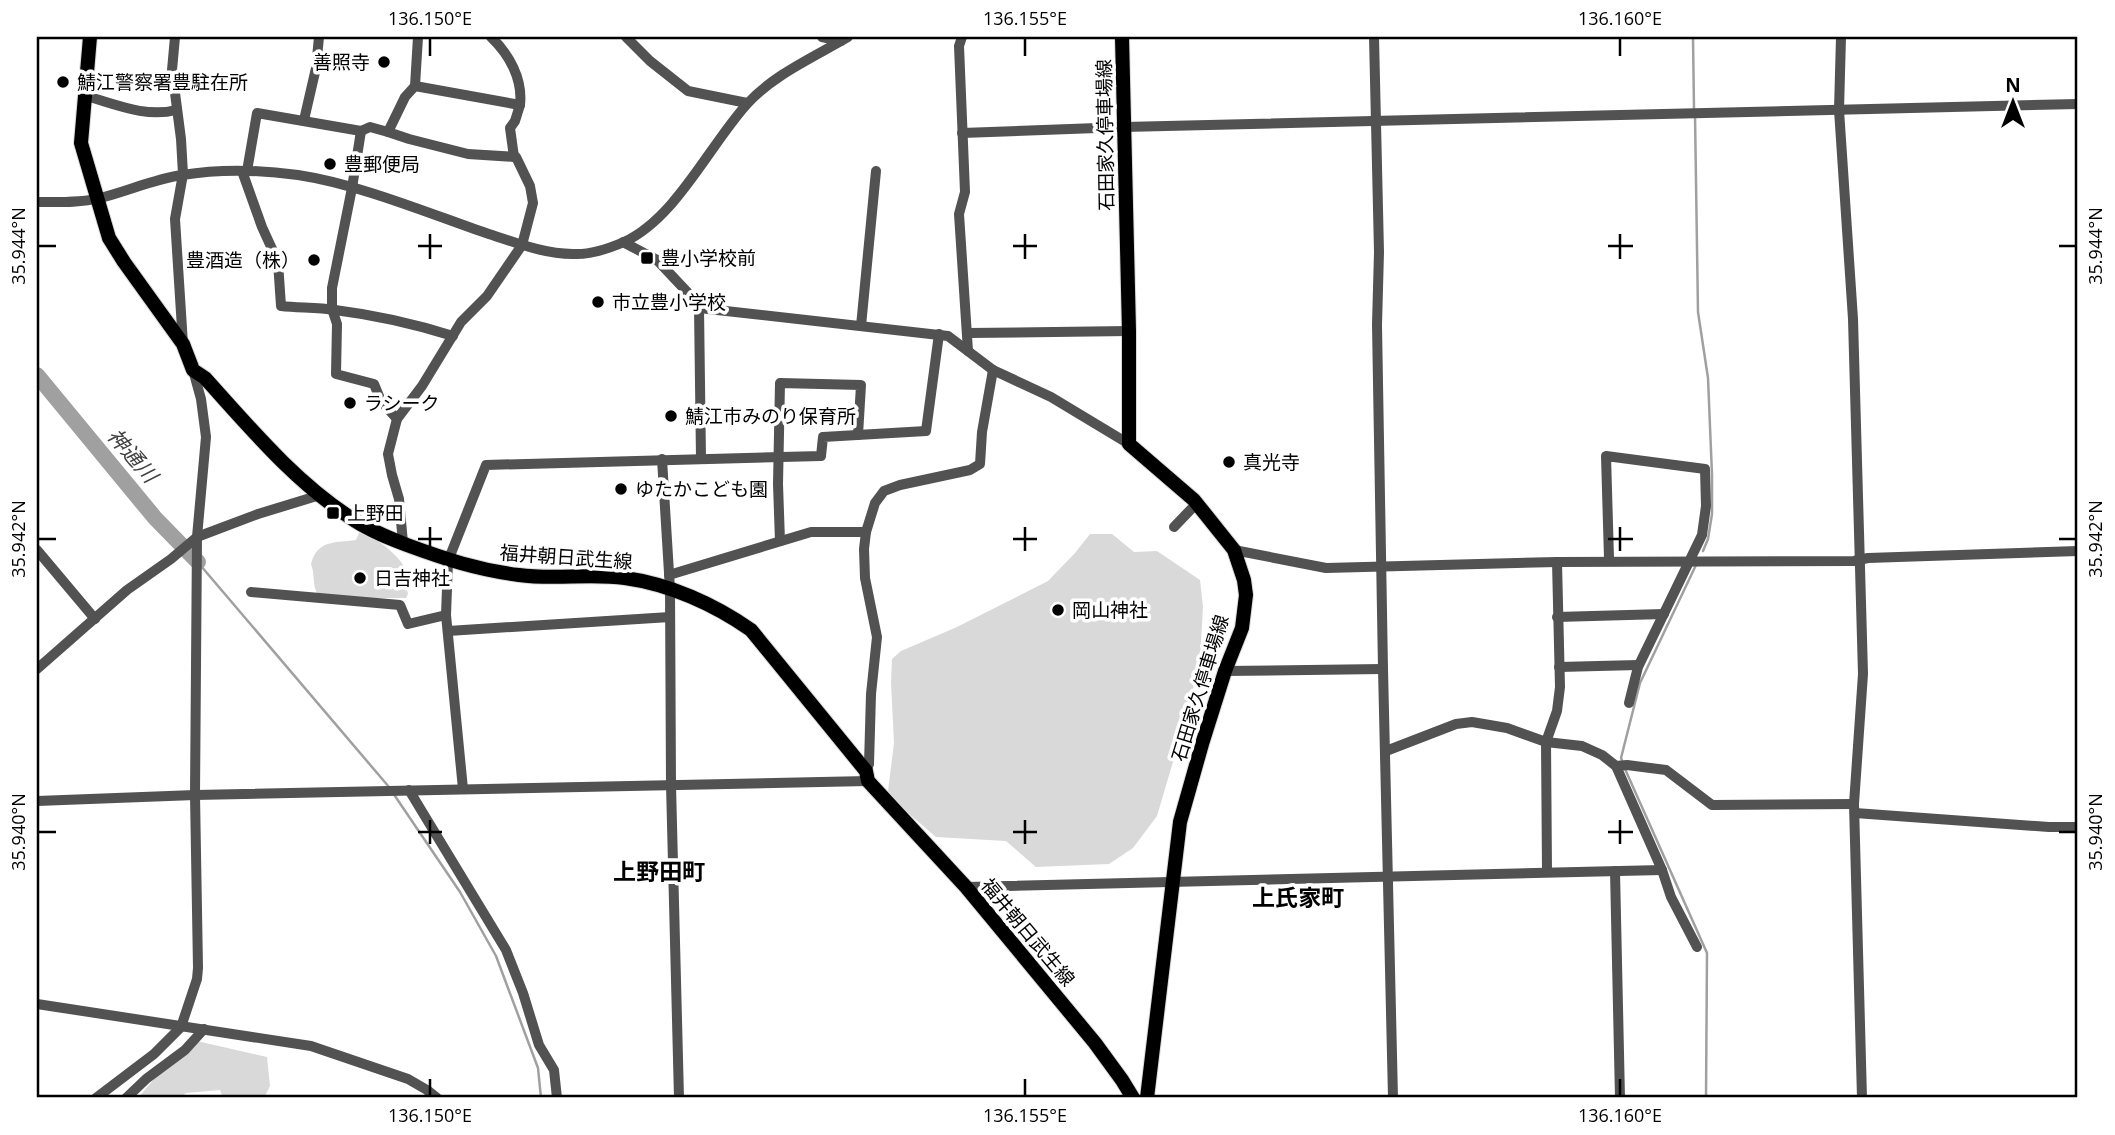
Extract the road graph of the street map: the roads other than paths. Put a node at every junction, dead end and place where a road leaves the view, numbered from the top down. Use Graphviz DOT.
graph roads {
  1 [pos="90,37"];
  2 [pos="175,37"];
  3 [pos="319,37"];
  4 [pos="418,37"];
  5 [pos="491,37"];
  6 [pos="626,37"];
  7 [pos="822,37"];
  8 [pos="962,37"];
  9 [pos="1122,37"];
  10 [pos="1374,37"];
  11 [pos="1841,37"];
  12 [pos="845,39"];
  13 [pos="415,86"];
  14 [pos="86,96"];
  15 [pos="747,103"];
  16 [pos="2078,104"];
  17 [pos="520,105"];
  18 [pos="176,110"];
  19 [pos="1839,110"];
  20 [pos="304,120"];
  21 [pos="1376,121"];
  22 [pos="1124,127"];
  23 [pos="361,131"];
  24 [pos="388,132"];
  25 [pos="962,133"];
  26 [pos="514,157"];
  27 [pos="244,171"];
  28 [pos="876,171"];
  29 [pos="183,174"];
  30 [pos="352,188"];
  31 [pos="97,199"];
  32 [pos="37,202"];
  33 [pos="623,242"];
  34 [pos="522,245"];
  35 [pos="699,308"];
  36 [pos="332,309"];
  37 [pos="861,326"];
  38 [pos="1129,331"];
  39 [pos="968,333"];
  40 [pos="939,334"];
  41 [pos="453,336"];
  42 [pos="183,344"];
  43 [pos="968,351"];
  44 [pos="193,370"];
  45 [pos="993,370"];
  46 [pos="397,419"];
  47 [pos="858,435"];
  48 [pos="1129,444"];
  49 [pos="779,457"];
  50 [pos="662,459"];
  51 [pos="701,459"];
  52 [pos="320,495"];
  53 [pos="1197,503"];
  54 [pos="1174,527"];
  55 [pos="866,532"];
  56 [pos="197,537"];
  57 [pos="780,541"];
  58 [pos="403,543"];
  59 [pos="37,550"];
  60 [pos="1234,550"];
  61 [pos="2078,551"];
  62 [pos="1609,558"];
  63 [pos="1861,559"];
  64 [pos="449,561"];
  65 [pos="1690,561"];
  66 [pos="1557,562"];
  67 [pos="1381,567"];
  68 [pos="669,582"];
  69 [pos="251,592"];
  70 [pos="1664,614"];
  71 [pos="446,615"];
  72 [pos="670,617"];
  73 [pos="1557,617"];
  74 [pos="95,619"];
  75 [pos="448,631"];
  76 [pos="1638,665"];
  77 [pos="1559,667"];
  78 [pos="37,669"];
  79 [pos="1383,669"];
  80 [pos="1225,671"];
  81 [pos="1629,703"];
  82 [pos="1546,742"];
  83 [pos="1386,751"];
  84 [pos="1621,766"];
  85 [pos="867,776"];
  86 [pos="671,785"];
  87 [pos="463,789"];
  88 [pos="404,790"];
  89 [pos="195,795"];
  90 [pos="37,801"];
  91 [pos="1854,809"];
  92 [pos="2078,827"];
  93 [pos="1662,870"];
  94 [pos="1615,871"];
  95 [pos="1547,872"];
  96 [pos="1388,876"];
  97 [pos="1172,881"];
  98 [pos="966,887"];
  99 [pos="1697,947"];
  100 [pos="37,1004"];
  101 [pos="181,1027"];
  102 [pos="204,1029"];
  103 [pos="96,1098"];
  104 [pos="126,1098"];
  105 [pos="437,1098"];
  106 [pos="557,1098"];
  107 [pos="679,1098"];
  108 [pos="1133,1098"];
  109 [pos="1147,1098"];
  110 [pos="1393,1098"];
  111 [pos="1620,1098"];
  112 [pos="1862,1098"];
  1 -- 14 [label="main road, 福井朝日武生線"];
  2 -- 18 [label="street"];
  3 -- 20 [label="street"];
  4 -- 13 [label="street"];
  5 -- 17 [label="street"];
  6 -- 15 [label="street"];
  7 -- 12 [label="street"];
  8 -- 25 [label="street"];
  9 -- 22 [label="main road, 石田家久停車場線"];
  10 -- 21 [label="street"];
  11 -- 19 [label="street"];
  12 -- 15 [label="street"];
  13 -- 17 [label="street"];
  13 -- 24 [label="street"];
  14 -- 18 [label="street"];
  14 -- 31 [label="main road, 福井朝日武生線"];
  15 -- 33 [label="street"];
  16 -- 19 [label="street"];
  17 -- 26 [label="street"];
  18 -- 29 [label="street"];
  19 -- 21 [label="street"];
  19 -- 63 [label="street"];
  20 -- 23 [label="street"];
  20 -- 27 [label="street"];
  21 -- 22 [label="street"];
  21 -- 67 [label="street"];
  22 -- 25 [label="street"];
  22 -- 38 [label="main road, 石田家久停車場線"];
  23 -- 24 [label="street"];
  23 -- 30 [label="street"];
  24 -- 26 [label="street"];
  25 -- 39 [label="street"];
  26 -- 34 [label="street"];
  27 -- 29 [label="street"];
  27 -- 30 [label="street"];
  27 -- 36 [label="street"];
  28 -- 37 [label="street"];
  29 -- 31 [label="street"];
  29 -- 42 [label="street"];
  30 -- 34 [label="street"];
  30 -- 36 [label="street"];
  31 -- 32 [label="street"];
  31 -- 42 [label="main road, 福井朝日武生線"];
  33 -- 34 [label="street"];
  33 -- 35 [label="street"];
  34 -- 41 [label="street"];
  35 -- 37 [label="street"];
  35 -- 51 [label="street"];
  36 -- 41 [label="street"];
  36 -- 46 [label="street"];
  37 -- 40 [label="street"];
  38 -- 39 [label="street"];
  38 -- 48 [label="main road, 石田家久停車場線"];
  39 -- 43 [label="street"];
  40 -- 43 [label="street"];
  40 -- 47 [label="street"];
  41 -- 46 [label="street"];
  42 -- 44 [label="main road, 福井朝日武生線"];
  43 -- 45 [label="street"];
  44 -- 52 [label="main road, 福井朝日武生線"];
  44 -- 56 [label="street"];
  45 -- 48 [label="street"];
  45 -- 55 [label="street"];
  46 -- 58 [label="street"];
  47 -- 49 [label="street"];
  47 -- 49 [label="street"];
  48 -- 53 [label="main road, 石田家久停車場線"];
  49 -- 51 [label="street"];
  49 -- 57 [label="street"];
  50 -- 51 [label="street"];
  50 -- 64 [label="street"];
  50 -- 68 [label="street"];
  52 -- 56 [label="street"];
  52 -- 58 [label="main road, 福井朝日武生線"];
  53 -- 54 [label="street"];
  53 -- 60 [label="main road, 石田家久停車場線"];
  55 -- 57 [label="street"];
  55 -- 85 [label="street"];
  56 -- 74 [label="street"];
  56 -- 89 [label="street"];
  57 -- 68 [label="street"];
  58 -- 64 [label="main road, 福井朝日武生線"];
  59 -- 74 [label="street"];
  60 -- 67 [label="street"];
  60 -- 80 [label="main road, 石田家久停車場線"];
  61 -- 63 [label="street"];
  62 -- 65 [label="street"];
  63 -- 65 [label="street"];
  63 -- 91 [label="street"];
  64 -- 68 [label="main road, 福井朝日武生線"];
  64 -- 71 [label="street"];
  65 -- 66 [label="street"];
  65 -- 70 [label="street"];
  66 -- 67 [label="street"];
  66 -- 73 [label="street"];
  67 -- 79 [label="street"];
  68 -- 72 [label="street"];
  68 -- 85 [label="main road, 福井朝日武生線"];
  69 -- 71 [label="street"];
  70 -- 73 [label="street"];
  70 -- 76 [label="street"];
  71 -- 75 [label="street"];
  72 -- 75 [label="street"];
  72 -- 86 [label="street"];
  73 -- 77 [label="street"];
  74 -- 78 [label="street"];
  75 -- 87 [label="street"];
  76 -- 77 [label="street"];
  76 -- 81 [label="street"];
  77 -- 82 [label="street"];
  79 -- 80 [label="street"];
  79 -- 83 [label="street"];
  80 -- 97 [label="main road, 石田家久停車場線"];
  82 -- 83 [label="street"];
  82 -- 84 [label="street"];
  82 -- 95 [label="street"];
  83 -- 96 [label="street"];
  84 -- 91 [label="street"];
  84 -- 93 [label="street"];
  85 -- 86 [label="street"];
  85 -- 98 [label="main road, 福井朝日武生線"];
  86 -- 87 [label="street"];
  86 -- 107 [label="street"];
  87 -- 88 [label="street"];
  88 -- 89 [label="street"];
  88 -- 106 [label="street"];
  89 -- 90 [label="street"];
  89 -- 101 [label="street"];
  91 -- 92 [label="street"];
  91 -- 112 [label="street"];
  93 -- 94 [label="street"];
  93 -- 99 [label="street"];
  94 -- 95 [label="street"];
  94 -- 111 [label="street"];
  95 -- 96 [label="street"];
  96 -- 97 [label="street"];
  96 -- 110 [label="street"];
  97 -- 98 [label="street"];
  97 -- 109 [label="main road, 石田家久停車場線"];
  98 -- 108 [label="main road, 福井朝日武生線"];
  100 -- 101 [label="street"];
  101 -- 102 [label="street"];
  101 -- 103 [label="street"];
  102 -- 104 [label="street"];
  102 -- 105 [label="street"];
}
